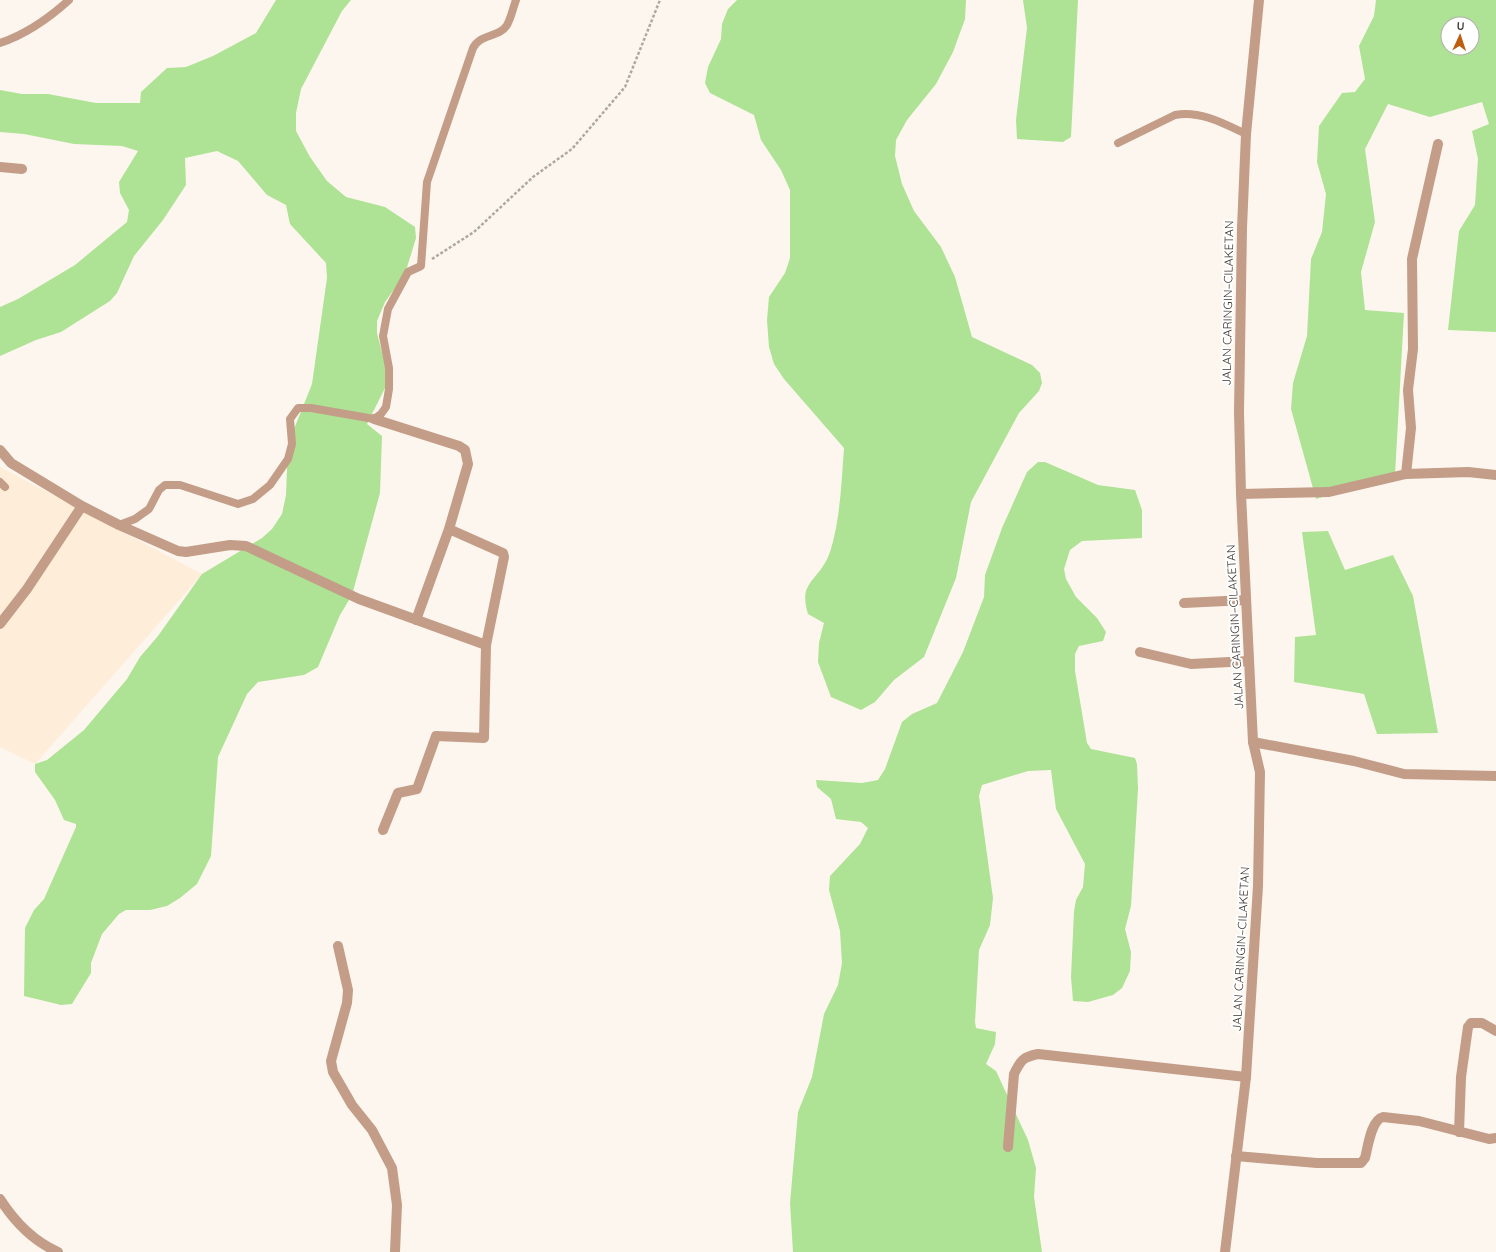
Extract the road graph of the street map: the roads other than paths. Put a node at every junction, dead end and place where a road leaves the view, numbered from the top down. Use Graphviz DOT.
graph roads {
  1 [pos="69,0"];
  2 [pos="516,0"];
  3 [pos="1259,0"];
  4 [pos="0,43"];
  5 [pos="1246,134"];
  6 [pos="1118,143"];
  7 [pos="1438,144"];
  8 [pos="0,167"];
  9 [pos="22,168"];
  10 [pos="374,419"];
  11 [pos="0,450"];
  12 [pos="1406,474"];
  13 [pos="1496,475"];
  14 [pos="1241,494"];
  15 [pos="82,506"];
  16 [pos="119,524"];
  17 [pos="449,529"];
  18 [pos="1246,600"];
  19 [pos="1184,603"];
  20 [pos="416,620"];
  21 [pos="0,624"];
  22 [pos="486,644"];
  23 [pos="1140,652"];
  24 [pos="1250,661"];
  25 [pos="1253,742"];
  26 [pos="1496,776"];
  27 [pos="383,830"];
  28 [pos="338,946"];
  29 [pos="1496,1031"];
  30 [pos="1246,1077"];
  31 [pos="1459,1132"];
  32 [pos="1496,1138"];
  33 [pos="1008,1147"];
  34 [pos="1236,1156"];
  35 [pos="0,1199"];
  36 [pos="58,1252"];
  37 [pos="395,1252"];
  38 [pos="1225,1252"];
  1 -- 4 [label="lane"];
  2 -- 10 [label="lane"];
  3 -- 5 [label="street, JALAN CARINGIN–CILAKETAN"];
  5 -- 6 [label="lane"];
  5 -- 14 [label="street, JALAN CARINGIN–CILAKETAN"];
  7 -- 12 [label="street"];
  8 -- 9 [label="street"];
  10 -- 16 [label="lane"];
  10 -- 17 [label="street"];
  11 -- 15 [label="street"];
  12 -- 13 [label="street"];
  12 -- 14 [label="street"];
  14 -- 18 [label="street, JALAN CARINGIN–CILAKETAN"];
  15 -- 16 [label="street"];
  15 -- 21 [label="street"];
  16 -- 20 [label="street"];
  17 -- 20 [label="street"];
  17 -- 22 [label="street"];
  18 -- 19 [label="street"];
  18 -- 24 [label="street, JALAN CARINGIN–CILAKETAN"];
  20 -- 22 [label="street"];
  22 -- 27 [label="street"];
  23 -- 24 [label="street"];
  24 -- 25 [label="street, JALAN CARINGIN–CILAKETAN"];
  25 -- 26 [label="street"];
  25 -- 30 [label="street, JALAN CARINGIN–CILAKETAN"];
  28 -- 37 [label="street"];
  29 -- 31 [label="street"];
  30 -- 33 [label="street"];
  30 -- 34 [label="street, JALAN CARINGIN–CILAKETAN"];
  31 -- 32 [label="street"];
  31 -- 34 [label="street"];
  34 -- 38 [label="street, JALAN CARINGIN–CILAKETAN"];
  35 -- 36 [label="street"];
}
